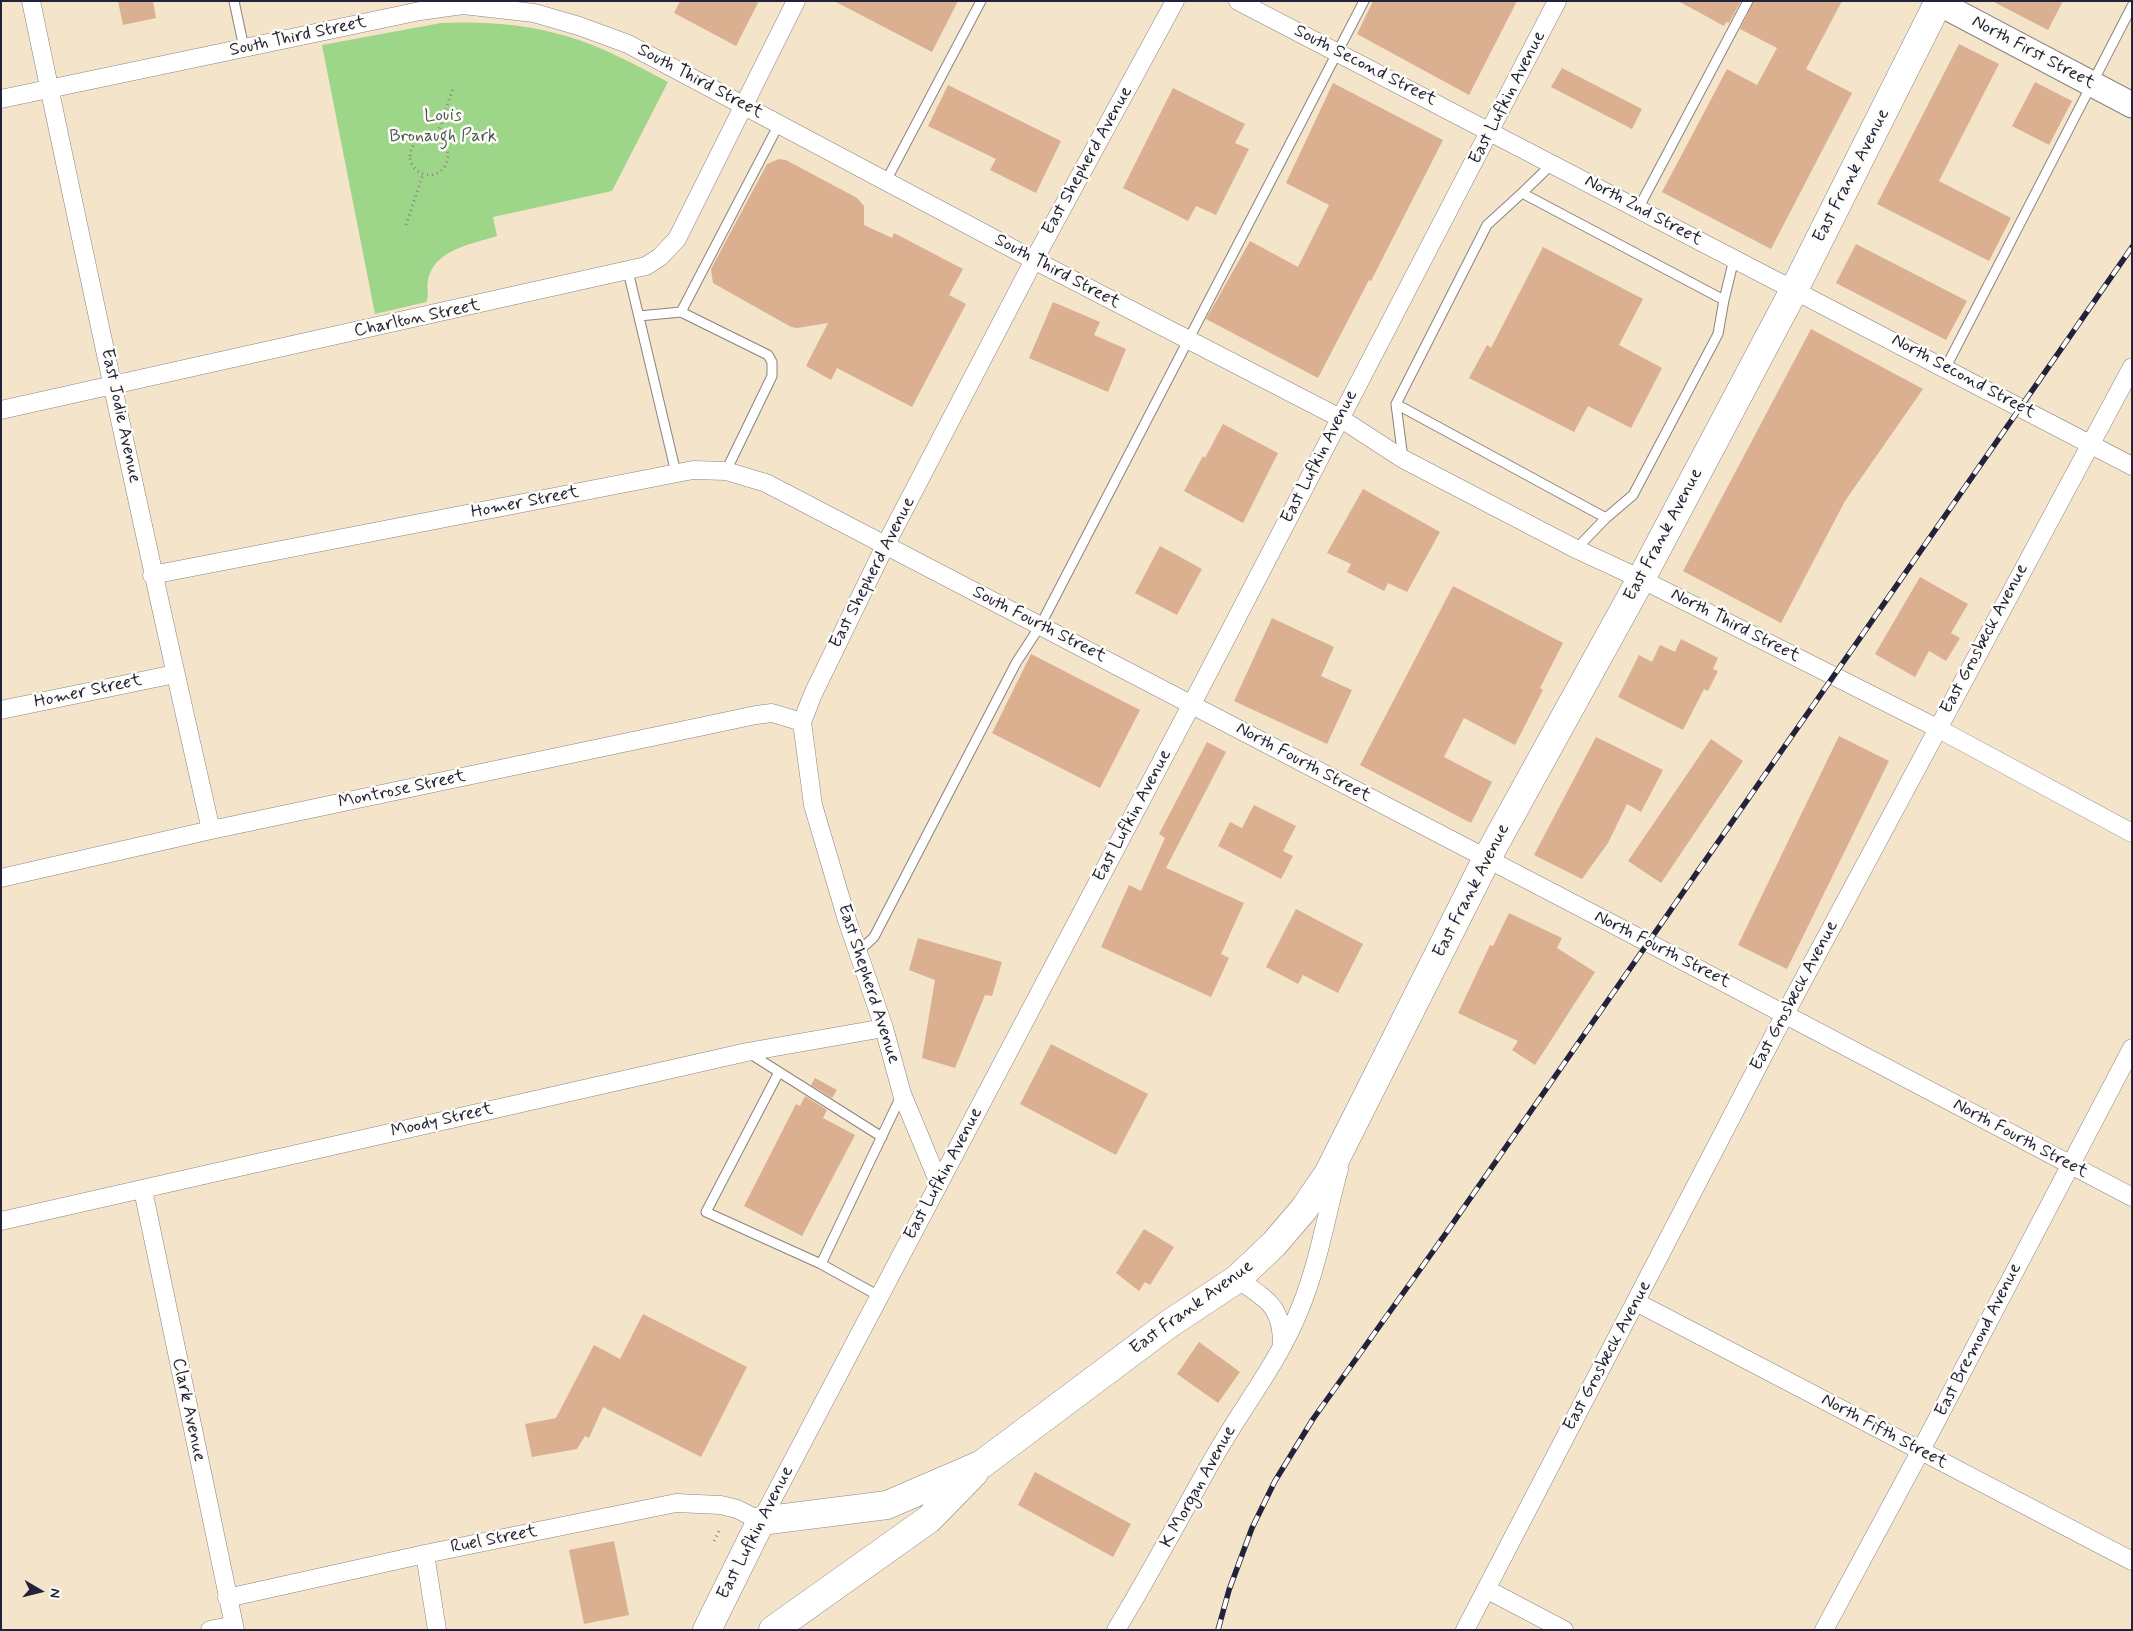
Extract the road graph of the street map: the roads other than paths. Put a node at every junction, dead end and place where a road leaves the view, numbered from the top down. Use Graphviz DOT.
graph roads {
  1 [pos="30,1"];
  2 [pos="234,1"];
  3 [pos="796,1"];
  4 [pos="981,1"];
  5 [pos="1175,1"];
  6 [pos="1238,1"];
  7 [pos="1364,1"];
  8 [pos="1557,1"];
  9 [pos="1748,1"];
  10 [pos="1938,2"];
  11 [pos="462,3"];
  12 [pos="2132,6"];
  13 [pos="244,48"];
  14 [pos="1337,52"];
  15 [pos="2090,84"];
  16 [pos="49,89"];
  17 [pos="1,100"];
  18 [pos="744,105"];
  19 [pos="2132,105"];
  20 [pos="779,124"];
  21 [pos="1491,132"];
  22 [pos="1552,164"];
  23 [pos="886,181"];
  24 [pos="1522,193"];
  25 [pos="1638,209"];
  26 [pos="1734,259"];
  27 [pos="1034,260"];
  28 [pos="628,271"];
  29 [pos="1794,290"];
  30 [pos="1724,300"];
  31 [pos="680,312"];
  32 [pos="639,316"];
  33 [pos="1190,340"];
  34 [pos="2132,367"];
  35 [pos="1946,368"];
  36 [pos="114,386"];
  37 [pos="1396,404"];
  38 [pos="1,410"];
  39 [pos="1340,418"];
  40 [pos="2089,444"];
  41 [pos="1403,459"];
  42 [pos="2132,466"];
  43 [pos="726,471"];
  44 [pos="676,473"];
  45 [pos="1606,518"];
  46 [pos="885,546"];
  47 [pos="1576,549"];
  48 [pos="152,575"];
  49 [pos="1641,579"];
  50 [pos="1040,626"];
  51 [pos="175,674"];
  52 [pos="1192,704"];
  53 [pos="1,710"];
  54 [pos="802,722"];
  55 [pos="1937,728"];
  56 [pos="211,830"];
  57 [pos="2132,833"];
  58 [pos="1486,860"];
  59 [pos="1,878"];
  60 [pos="858,952"];
  61 [pos="1784,1014"];
  62 [pos="884,1028"];
  63 [pos="2132,1048"];
  64 [pos="747,1052"];
  65 [pos="779,1072"];
  66 [pos="902,1094"];
  67 [pos="1348,1134"];
  68 [pos="882,1137"];
  69 [pos="2069,1166"];
  70 [pos="939,1183"];
  71 [pos="143,1190"];
  72 [pos="2132,1198"];
  73 [pos="1,1220"];
  74 [pos="821,1264"];
  75 [pos="1237,1279"];
  76 [pos="879,1296"];
  77 [pos="1636,1302"];
  78 [pos="1282,1344"];
  79 [pos="1920,1452"];
  80 [pos="982,1464"];
  81 [pos="761,1521"];
  82 [pos="425,1554"];
  83 [pos="2132,1561"];
  84 [pos="1486,1589"];
  85 [pos="227,1598"];
  86 [pos="235,1627"];
  87 [pos="210,1630"];
  88 [pos="437,1630"];
  89 [pos="707,1630"];
  90 [pos="773,1630"];
  91 [pos="1116,1630"];
  92 [pos="1465,1630"];
  93 [pos="1564,1630"];
  94 [pos="1824,1630"];
  1 -- 16 [label="street, East Jodie Avenue"];
  2 -- 13 [label="lane"];
  3 -- 18 [label="street, Charlton Street"];
  4 -- 23 [label="lane"];
  5 -- 27 [label="street, East Shepherd Avenue"];
  6 -- 14 [label="street, South Second Street"];
  7 -- 14 [label="lane"];
  8 -- 21 [label="street, East Lufkin Avenue"];
  9 -- 25 [label="lane"];
  10 -- 15 [label="main road, North First Street"];
  10 -- 29 [label="main road, East Frank Avenue"];
  11 -- 13 [label="street, South Third Street"];
  11 -- 18 [label="street, South Third Street"];
  12 -- 15 [label="lane"];
  13 -- 16 [label="street, South Third Street"];
  14 -- 21 [label="street, South Second Street"];
  14 -- 33 [label="lane"];
  15 -- 19 [label="main road, North First Street"];
  15 -- 35 [label="lane"];
  16 -- 17 [label="street, South Third Street"];
  16 -- 36 [label="street, East Jodie Avenue"];
  18 -- 20 [label="street, South Third Street"];
  18 -- 28 [label="street, Charlton Street"];
  20 -- 23 [label="street, South Third Street"];
  20 -- 31 [label="lane"];
  21 -- 22 [label="street, North 2nd Street"];
  21 -- 39 [label="street, East Lufkin Avenue"];
  22 -- 24 [label="lane"];
  22 -- 25 [label="street, North 2nd Street"];
  23 -- 27 [label="street, South Third Street"];
  24 -- 30 [label="lane"];
  24 -- 37 [label="lane"];
  25 -- 26 [label="street, North 2nd Street"];
  26 -- 29 [label="street, North 2nd Street"];
  26 -- 30 [label="lane"];
  27 -- 33 [label="street, South Third Street"];
  27 -- 46 [label="street, East Shepherd Avenue"];
  28 -- 32 [label="lane"];
  28 -- 36 [label="street, Charlton Street"];
  29 -- 35 [label="street, North Second Street"];
  29 -- 49 [label="main road, East Frank Avenue"];
  30 -- 45 [label="lane"];
  31 -- 32 [label="lane"];
  31 -- 43 [label="lane"];
  32 -- 44 [label="lane"];
  33 -- 39 [label="street, South Third Street"];
  33 -- 50 [label="lane"];
  34 -- 40 [label="street, East Grosbeck Avenue"];
  35 -- 40 [label="street, North Second Street"];
  36 -- 38 [label="street, Charlton Street"];
  36 -- 48 [label="street, East Jodie Avenue"];
  37 -- 41 [label="lane"];
  37 -- 45 [label="lane"];
  39 -- 41 [label="street, North Third Street"];
  39 -- 52 [label="street, East Lufkin Avenue"];
  40 -- 42 [label="street, North Second Street"];
  40 -- 55 [label="street, East Grosbeck Avenue"];
  41 -- 47 [label="street, North Third Street"];
  43 -- 44 [label="street, Homer Street"];
  43 -- 46 [label="street, Homer Street"];
  44 -- 48 [label="street, Homer Street"];
  45 -- 47 [label="lane"];
  46 -- 50 [label="street, South Fourth Street"];
  46 -- 54 [label="street, East Shepherd Avenue"];
  47 -- 49 [label="street, North Third Street"];
  48 -- 51 [label="street, East Jodie Avenue"];
  49 -- 55 [label="street, North Third Street"];
  49 -- 58 [label="main road, East Frank Avenue"];
  50 -- 52 [label="street, South Fourth Street"];
  50 -- 60 [label="lane"];
  51 -- 53 [label="street, Homer Street"];
  51 -- 56 [label="street, East Jodie Avenue"];
  52 -- 58 [label="street, North Fourth Street"];
  52 -- 70 [label="street, East Lufkin Avenue"];
  54 -- 56 [label="street, Montrose Street"];
  54 -- 60 [label="street, East Shepherd Avenue"];
  55 -- 57 [label="street, North Third Street"];
  55 -- 61 [label="street, East Grosbeck Avenue"];
  56 -- 59 [label="street, Montrose Street"];
  58 -- 61 [label="street, North Fourth Street"];
  58 -- 67 [label="main road, East Frank Avenue"];
  60 -- 62 [label="street, East Shepherd Avenue"];
  61 -- 69 [label="street, North Fourth Street"];
  61 -- 77 [label="street, East Grosbeck Avenue"];
  62 -- 64 [label="street, Moody Street"];
  62 -- 66 [label="street, East Shepherd Avenue"];
  63 -- 69 [label="street, East Bremond Avenue"];
  64 -- 65 [label="lane"];
  64 -- 71 [label="street, Moody Street"];
  65 -- 68 [label="lane"];
  65 -- 74 [label="lane"];
  66 -- 68 [label="lane"];
  66 -- 70 [label="street, East Shepherd Avenue"];
  67 -- 75 [label="main road, East Frank Avenue"];
  67 -- 78 [label="street, K Morgan Avenue"];
  68 -- 74 [label="lane"];
  69 -- 72 [label="street, North Fourth Street"];
  69 -- 79 [label="street, East Bremond Avenue"];
  70 -- 76 [label="street, East Lufkin Avenue"];
  71 -- 73 [label="street, Moody Street"];
  71 -- 85 [label="street, Clark Avenue"];
  74 -- 76 [label="lane"];
  75 -- 78 [label="street"];
  75 -- 80 [label="main road, East Frank Avenue"];
  76 -- 81 [label="street, East Lufkin Avenue"];
  77 -- 79 [label="street, North Fifth Street"];
  77 -- 84 [label="street, East Grosbeck Avenue"];
  78 -- 91 [label="street, K Morgan Avenue"];
  79 -- 83 [label="street, North Fifth Street"];
  79 -- 94 [label="street, East Bremond Avenue"];
  80 -- 81 [label="main road, East Frank Avenue"];
  80 -- 90 [label="main road"];
  81 -- 82 [label="street, Ruel Street"];
  81 -- 89 [label="main road, East Lufkin Avenue"];
  82 -- 85 [label="street, Ruel Street"];
  82 -- 88 [label="street"];
  84 -- 92 [label="street, East Grosbeck Avenue"];
  84 -- 93 [label="street"];
  85 -- 86 [label="street, Clark Avenue"];
  86 -- 87 [label="street"];
}
